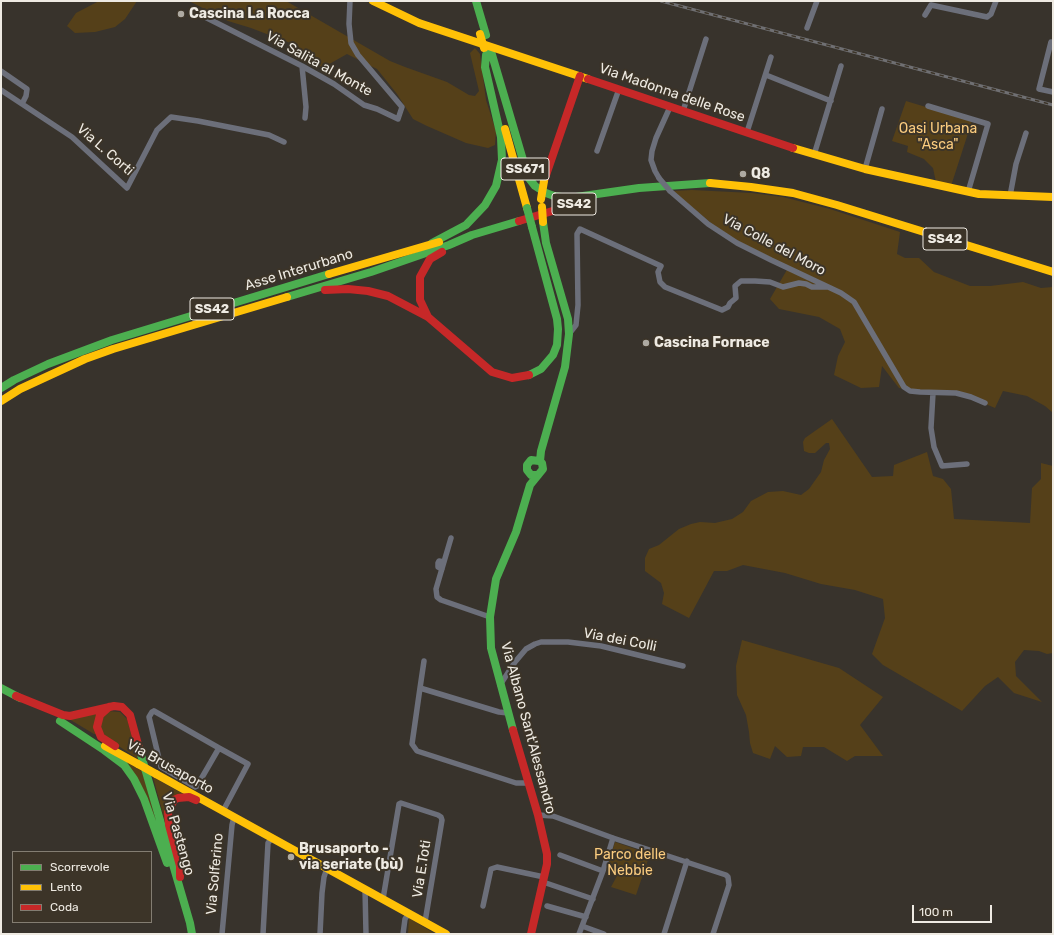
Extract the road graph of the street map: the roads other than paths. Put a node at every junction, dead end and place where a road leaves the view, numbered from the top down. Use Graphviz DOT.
graph roads {
  1 [pos="350,1"];
  2 [pos="372,1"];
  3 [pos="471,1"];
  4 [pos="476,1"];
  5 [pos="817,1"];
  6 [pos="996,1"];
  7 [pos="193,11"];
  8 [pos="925,14"];
  9 [pos="807,28"];
  10 [pos="483,35"];
  11 [pos="706,39"];
  12 [pos="1051,42"];
  13 [pos="487,50"];
  14 [pos="771,57"];
  15 [pos="302,66"];
  16 [pos="841,66"];
  17 [pos="1,71"];
  18 [pos="766,75"];
  19 [pos="580,76"];
  20 [pos="619,89"];
  21 [pos="1,90"];
  22 [pos="1053,92"];
  23 [pos="831,101"];
  24 [pos="22,104"];
  25 [pos="928,106"];
  26 [pos="670,107"];
  27 [pos="882,109"];
  28 [pos="683,111"];
  29 [pos="305,118"];
  30 [pos="747,132"];
  31 [pos="1026,133"];
  32 [pos="284,142"];
  33 [pos="597,151"];
  34 [pos="814,155"];
  35 [pos="865,168"];
  36 [pos="639,188"];
  37 [pos="968,192"];
  38 [pos="1010,196"];
  39 [pos="1053,197"];
  40 [pos="510,223"];
  41 [pos="472,235"];
  42 [pos="429,244"];
  43 [pos="1053,272"];
  44 [pos="828,287"];
  45 [pos="230,314"];
  46 [pos="428,317"];
  47 [pos="569,334"];
  48 [pos="1,388"];
  49 [pos="933,393"];
  50 [pos="1,401"];
  51 [pos="985,403"];
  52 [pos="536,461"];
  53 [pos="967,464"];
  54 [pos="529,472"];
  55 [pos="538,475"];
  56 [pos="530,485"];
  57 [pos="451,538"];
  58 [pos="490,617"];
  59 [pos="424,660"];
  60 [pos="683,666"];
  61 [pos="500,685"];
  62 [pos="1,688"];
  63 [pos="420,688"];
  64 [pos="16,696"];
  65 [pos="114,706"];
  66 [pos="508,713"];
  67 [pos="60,721"];
  68 [pos="219,748"];
  69 [pos="136,763"];
  70 [pos="529,783"];
  71 [pos="220,809"];
  72 [pos="538,815"];
  73 [pos="234,817"];
  74 [pos="272,838"];
  75 [pos="613,838"];
  76 [pos="560,855"];
  77 [pos="687,861"];
  78 [pos="327,868"];
  79 [pos="603,871"];
  80 [pos="544,880"];
  81 [pos="365,889"];
  82 [pos="181,893"];
  83 [pos="592,898"];
  84 [pos="383,899"];
  85 [pos="483,906"];
  86 [pos="547,906"];
  87 [pos="409,913"];
  88 [pos="586,917"];
  89 [pos="425,922"];
  90 [pos="582,926"];
  91 [pos="192,934"];
  92 [pos="222,934"];
  93 [pos="263,934"];
  94 [pos="320,934"];
  95 [pos="366,934"];
  96 [pos="403,934"];
  97 [pos="446,934"];
  98 [pos="531,934"];
  99 [pos="579,934"];
  100 [pos="604,934"];
  101 [pos="664,934"];
  102 [pos="713,934"];
  1 -- 15 [label="street, Via Salita al Monte"];
  2 -- 19 [label="main road, Via Madonna delle Rose"];
  3 -- 10 [label="main road, SS671"];
  4 -- 10 [label="main road, SS671"];
  5 -- 9 [label="street"];
  6 -- 8 [label="street"];
  7 -- 15 [label="street, Via Salita al Monte"];
  10 -- 13 [label="main road, SS671, bridge"];
  11 -- 28 [label="street"];
  12 -- 22 [label="street"];
  13 -- 36 [label="main road, SS671"];
  13 -- 42 [label="main road"];
  13 -- 46 [label="main road, SS671, bridge"];
  14 -- 18 [label="street"];
  15 -- 29 [label="street"];
  16 -- 23 [label="street"];
  17 -- 24 [label="street"];
  18 -- 23 [label="street"];
  18 -- 30 [label="street"];
  19 -- 20 [label="main road, Via Madonna delle Rose"];
  19 -- 47 [label="main road, bridge"];
  20 -- 26 [label="main road, Via Madonna delle Rose"];
  20 -- 33 [label="street"];
  21 -- 24 [label="street, Via L. Corti"];
  23 -- 34 [label="street"];
  24 -- 32 [label="street, Via L. Corti"];
  25 -- 37 [label="street"];
  26 -- 28 [label="main road, Via Madonna delle Rose"];
  26 -- 44 [label="street, Via Colle del Moro, bridge"];
  27 -- 35 [label="street"];
  28 -- 30 [label="main road, Via Madonna delle Rose"];
  30 -- 34 [label="main road, Via Madonna delle Rose"];
  31 -- 38 [label="street"];
  34 -- 35 [label="main road, Via Madonna delle Rose"];
  35 -- 37 [label="main road, Via Madonna delle Rose"];
  36 -- 40 [label="main road, SS42"];
  36 -- 43 [label="main road, SS42"];
  37 -- 38 [label="main road, Via Madonna delle Rose"];
  38 -- 39 [label="main road, Via Madonna delle Rose"];
  40 -- 41 [label="main road, SS42"];
  40 -- 46 [label="main road"];
  41 -- 42 [label="main road, Asse Interurbano"];
  41 -- 45 [label="main road, SS42"];
  42 -- 48 [label="main road, Asse Interurbano / SS42"];
  44 -- 47 [label="street, Via Colle del Moro"];
  44 -- 49 [label="street, Via Colle del Moro"];
  45 -- 46 [label="main road, SS671"];
  45 -- 50 [label="main road, SS42"];
  47 -- 52 [label="main road"];
  49 -- 51 [label="street, Via Colle del Moro"];
  49 -- 53 [label="street"];
  52 -- 54 [label="main road"];
  52 -- 55 [label="main road"];
  54 -- 55 [label="main road"];
  54 -- 56 [label="main road, Via Albano Sant'Alessandro"];
  55 -- 56 [label="main road, Via Albano Sant'Alessandro"];
  56 -- 58 [label="main road, Via Albano Sant'Alessandro"];
  57 -- 58 [label="street"];
  58 -- 61 [label="main road, Via Albano Sant'Alessandro"];
  59 -- 63 [label="street"];
  60 -- 61 [label="street, Via dei Colli"];
  61 -- 66 [label="main road, Via Albano Sant'Alessandro"];
  62 -- 64 [label="main road, Via Brusaporto"];
  63 -- 66 [label="street"];
  63 -- 70 [label="street"];
  64 -- 65 [label="main road"];
  64 -- 67 [label="main road, Via Brusaporto"];
  65 -- 69 [label="main road"];
  65 -- 82 [label="main road, Via Pastengo"];
  66 -- 70 [label="main road, Via Albano Sant'Alessandro"];
  67 -- 69 [label="main road, Via Brusaporto"];
  67 -- 82 [label="main road"];
  68 -- 68 [label="street"];
  68 -- 71 [label="street"];
  69 -- 71 [label="main road, Via Brusaporto, bridge"];
  70 -- 72 [label="main road, Via Albano Sant'Alessandro"];
  71 -- 73 [label="main road, Via Brusaporto"];
  71 -- 82 [label="main road"];
  72 -- 75 [label="street"];
  72 -- 80 [label="main road, Via Albano Sant'Alessandro"];
  73 -- 74 [label="main road, Via Brusaporto"];
  73 -- 92 [label="street, Via Solferino"];
  74 -- 78 [label="main road, Via Brusaporto"];
  74 -- 93 [label="street"];
  75 -- 77 [label="street"];
  75 -- 79 [label="street"];
  76 -- 79 [label="street"];
  77 -- 101 [label="street"];
  77 -- 102 [label="street"];
  78 -- 81 [label="main road, Via Brusaporto"];
  78 -- 94 [label="street"];
  79 -- 83 [label="street"];
  80 -- 83 [label="street"];
  80 -- 85 [label="street"];
  80 -- 98 [label="main road, Via Albano Sant'Alessandro"];
  81 -- 84 [label="main road, Via Brusaporto"];
  81 -- 95 [label="street"];
  82 -- 91 [label="main road, Via Pastengo"];
  83 -- 88 [label="street"];
  84 -- 87 [label="main road, Via Brusaporto"];
  84 -- 89 [label="street, Via E.Toti"];
  86 -- 88 [label="street"];
  87 -- 89 [label="main road, Via Brusaporto"];
  87 -- 96 [label="street"];
  88 -- 90 [label="street"];
  89 -- 97 [label="main road, Via Brusaporto"];
  90 -- 99 [label="street"];
  90 -- 100 [label="street"];
}
